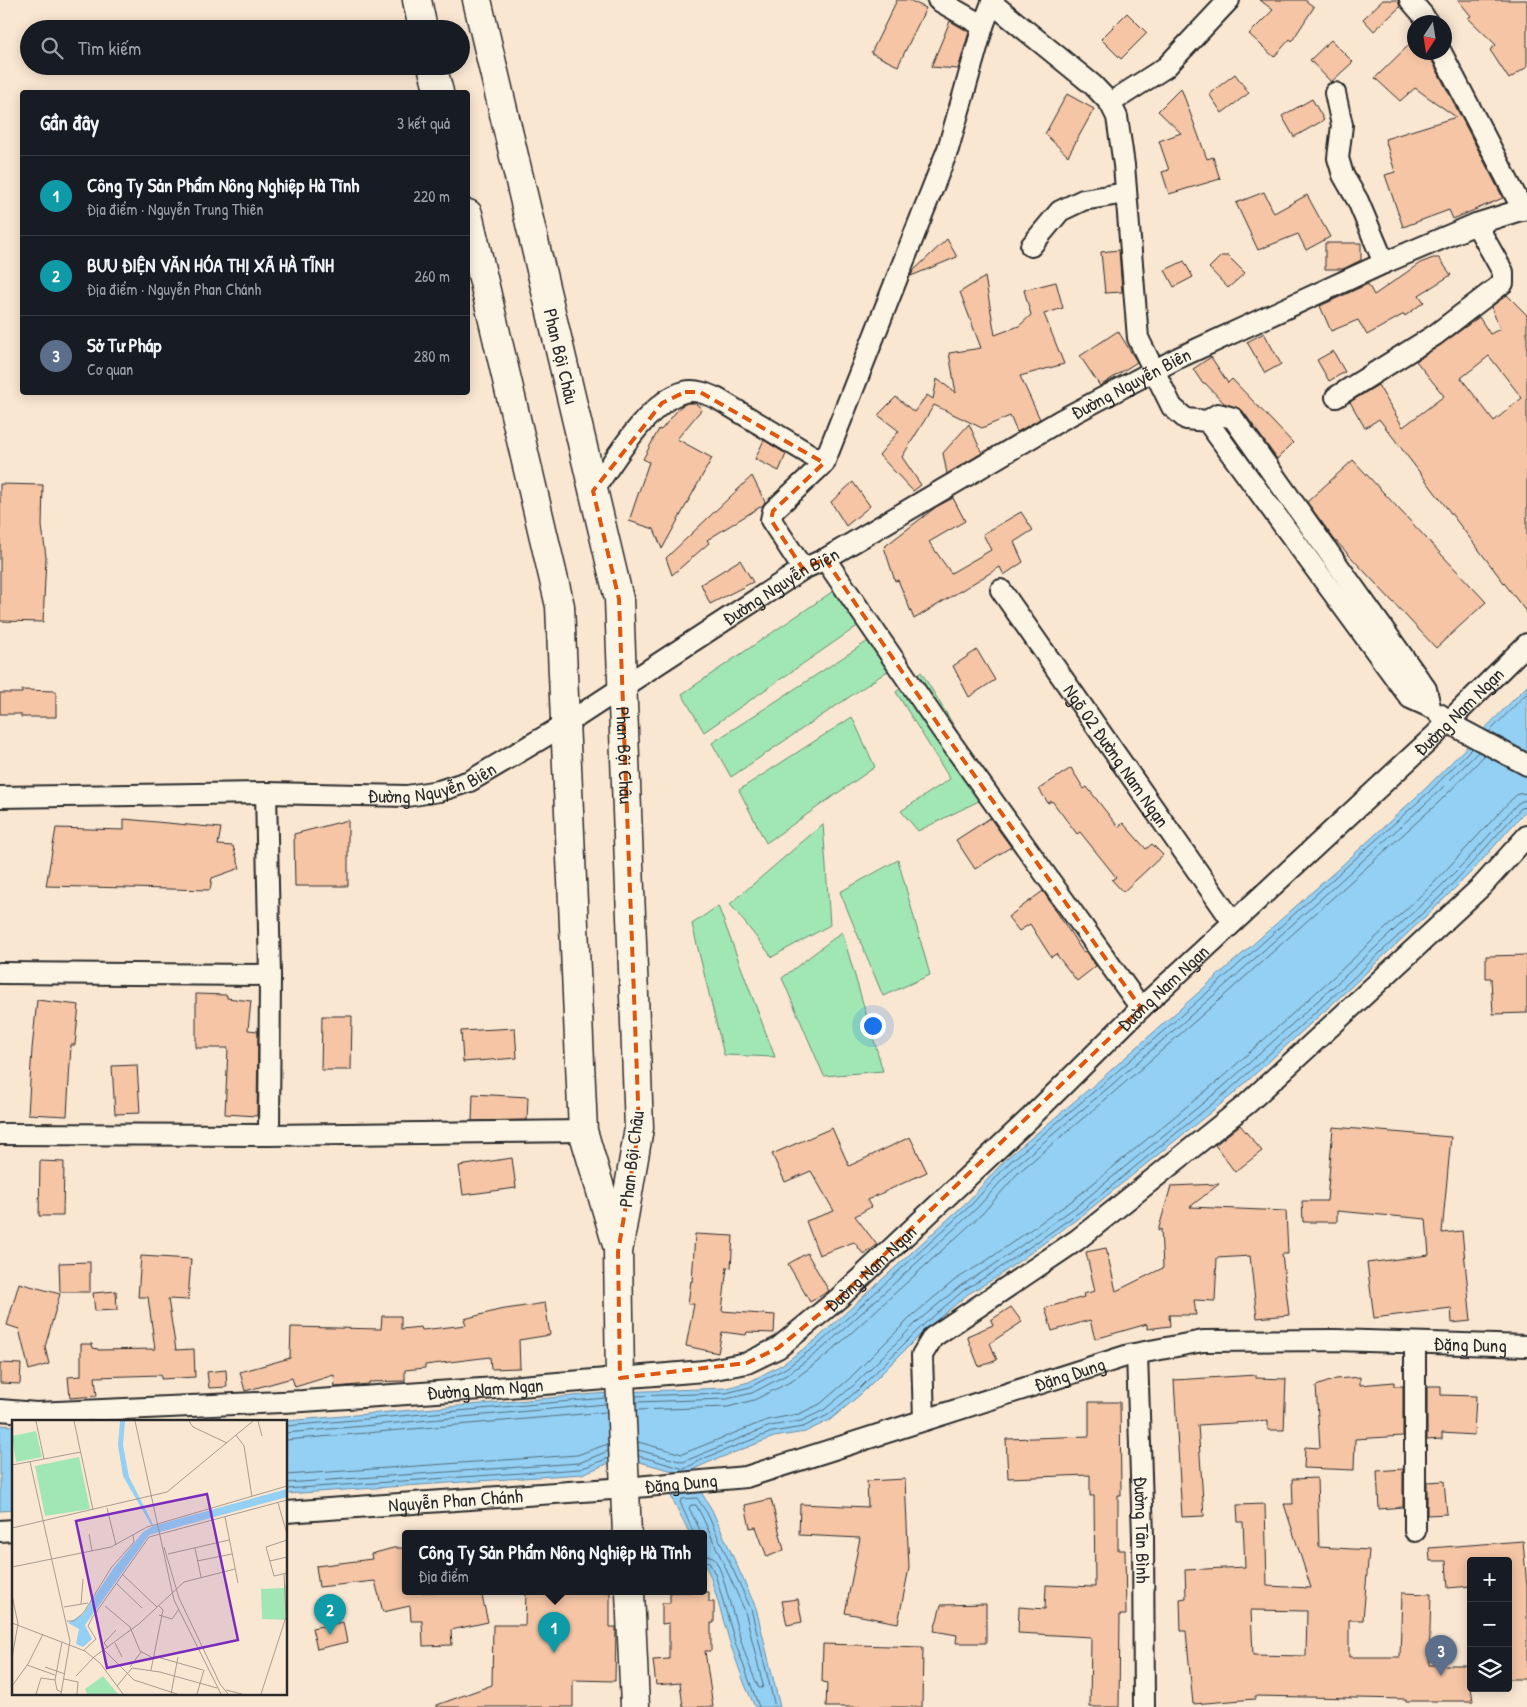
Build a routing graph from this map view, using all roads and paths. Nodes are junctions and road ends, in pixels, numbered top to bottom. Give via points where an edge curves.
1 (416, 0) edge
2 (477, 0) edge
3 (938, 0) edge
4 (1229, 0) edge
5 (1410, 0) edge
6 (992, 1) edge
7 (1423, 15) edge
8 (421, 20) edge
9 (983, 26) junction
10 (1446, 60) edge
11 (434, 75) edge
12 (438, 90) edge
13 (1335, 93) dead end
14 (1110, 103) junction
15 (1126, 192) junction
16 (1525, 209) edge
17 (470, 223) edge
18 (1476, 224) junction
19 (1031, 246) dead end
20 (1384, 263) junction
21 (1155, 371) junction
22 (1336, 397) dead end
23 (824, 464) junction
24 (593, 491) junction
25 (825, 559) junction
26 (804, 569) junction
27 (1001, 590) dead end
28 (1527, 644) edge
29 (622, 687) junction
30 (566, 724) junction
31 (1454, 725) junction
32 (1527, 765) edge
33 (266, 793) junction
34 (0, 797) edge
35 (1527, 836) edge
36 (1233, 922) junction
37 (0, 973) edge
38 (270, 975) junction
39 (1142, 1008) junction
40 (583, 1131) junction
41 (0, 1134) edge
42 (269, 1135) junction
43 (618, 1252) junction
44 (1415, 1343) junction
45 (1527, 1346) edge
46 (1137, 1354) junction
47 (620, 1378) junction
48 (0, 1410) edge
49 (924, 1420) junction
50 (625, 1488) junction
51 (288, 1512) edge
52 (627, 1530) edge
53 (1415, 1531) dead end
54 (630, 1595) edge
55 (635, 1707) edge
56 (1144, 1707) edge

1 - 8 street
2 - 24 street, Phan Bội Châu
3 - 9 street
4 - 14 street via 1166,67
5 - 7 street
6 - 9 street
6 - 14 street via 1093,85
9 - 23 street via 948,149
10 - 16 street
11 - 12 street
13 - 20 street via 1342,125 1338,158 1342,175 1358,201
14 - 15 street via 1117,117
15 - 19 street via 1083,200 1060,211
15 - 21 street via 1138,338
16 - 18 street, Đường Nguyễn Biên
17 - 30 street, Phan Bội Châu via 560,606
18 - 20 street, Đường Nguyễn Biên
18 - 22 street via 1503,272 1503,283 1435,335
20 - 21 street, Đường Nguyễn Biên
21 - 25 street, Đường Nguyễn Biên via 1061,420
21 - 31 street via 1172,407 1186,419 1207,421 1410,698 1430,707
23 - 24 street via 718,399 700,392 685,392 662,403 649,416
23 - 26 street via 773,511 772,520
24 - 29 street, Phan Bội Châu via 618,599
25 - 26 street, Đường Nguyễn Biên
25 - 39 street via 942,730
26 - 29 street, Đường Nguyễn Biên
27 - 36 street, Ngõ 02 Đường Nam Ngạn
28 - 31 street, Đường Nam Ngạn
29 - 30 street, Đường Nguyễn Biên
29 - 43 street, Phan Bội Châu via 638,1128
30 - 33 street, Đường Nguyễn Biên via 470,782 439,791 407,796
30 - 40 street, Phan Bội Châu
31 - 32 street
31 - 36 street, Đường Nam Ngạn
33 - 34 street, Đường Nguyễn Biên
33 - 38 street
35 - 49 street via 1482,886 1248,1103 1077,1240 932,1337 922,1355
36 - 39 street, Đường Nam Ngạn
37 - 38 street
38 - 42 street
39 - 47 street, Đường Nam Ngạn via 839,1298 778,1348 747,1363 704,1371
40 - 42 street
40 - 43 street, Phan Bội Châu
41 - 42 street
43 - 47 street
44 - 45 street, Đặng Dung
44 - 46 street, Đặng Dung via 1203,1341
44 - 53 street
46 - 49 street, Đặng Dung
46 - 56 street, Đường Tân Bình
47 - 48 street, Đường Nam Ngạn via 302,1401 36,1412
47 - 50 street
49 - 50 street, Đặng Dung via 746,1477
50 - 51 street, Nguyễn Phan Chánh
50 - 52 street
54 - 55 street

